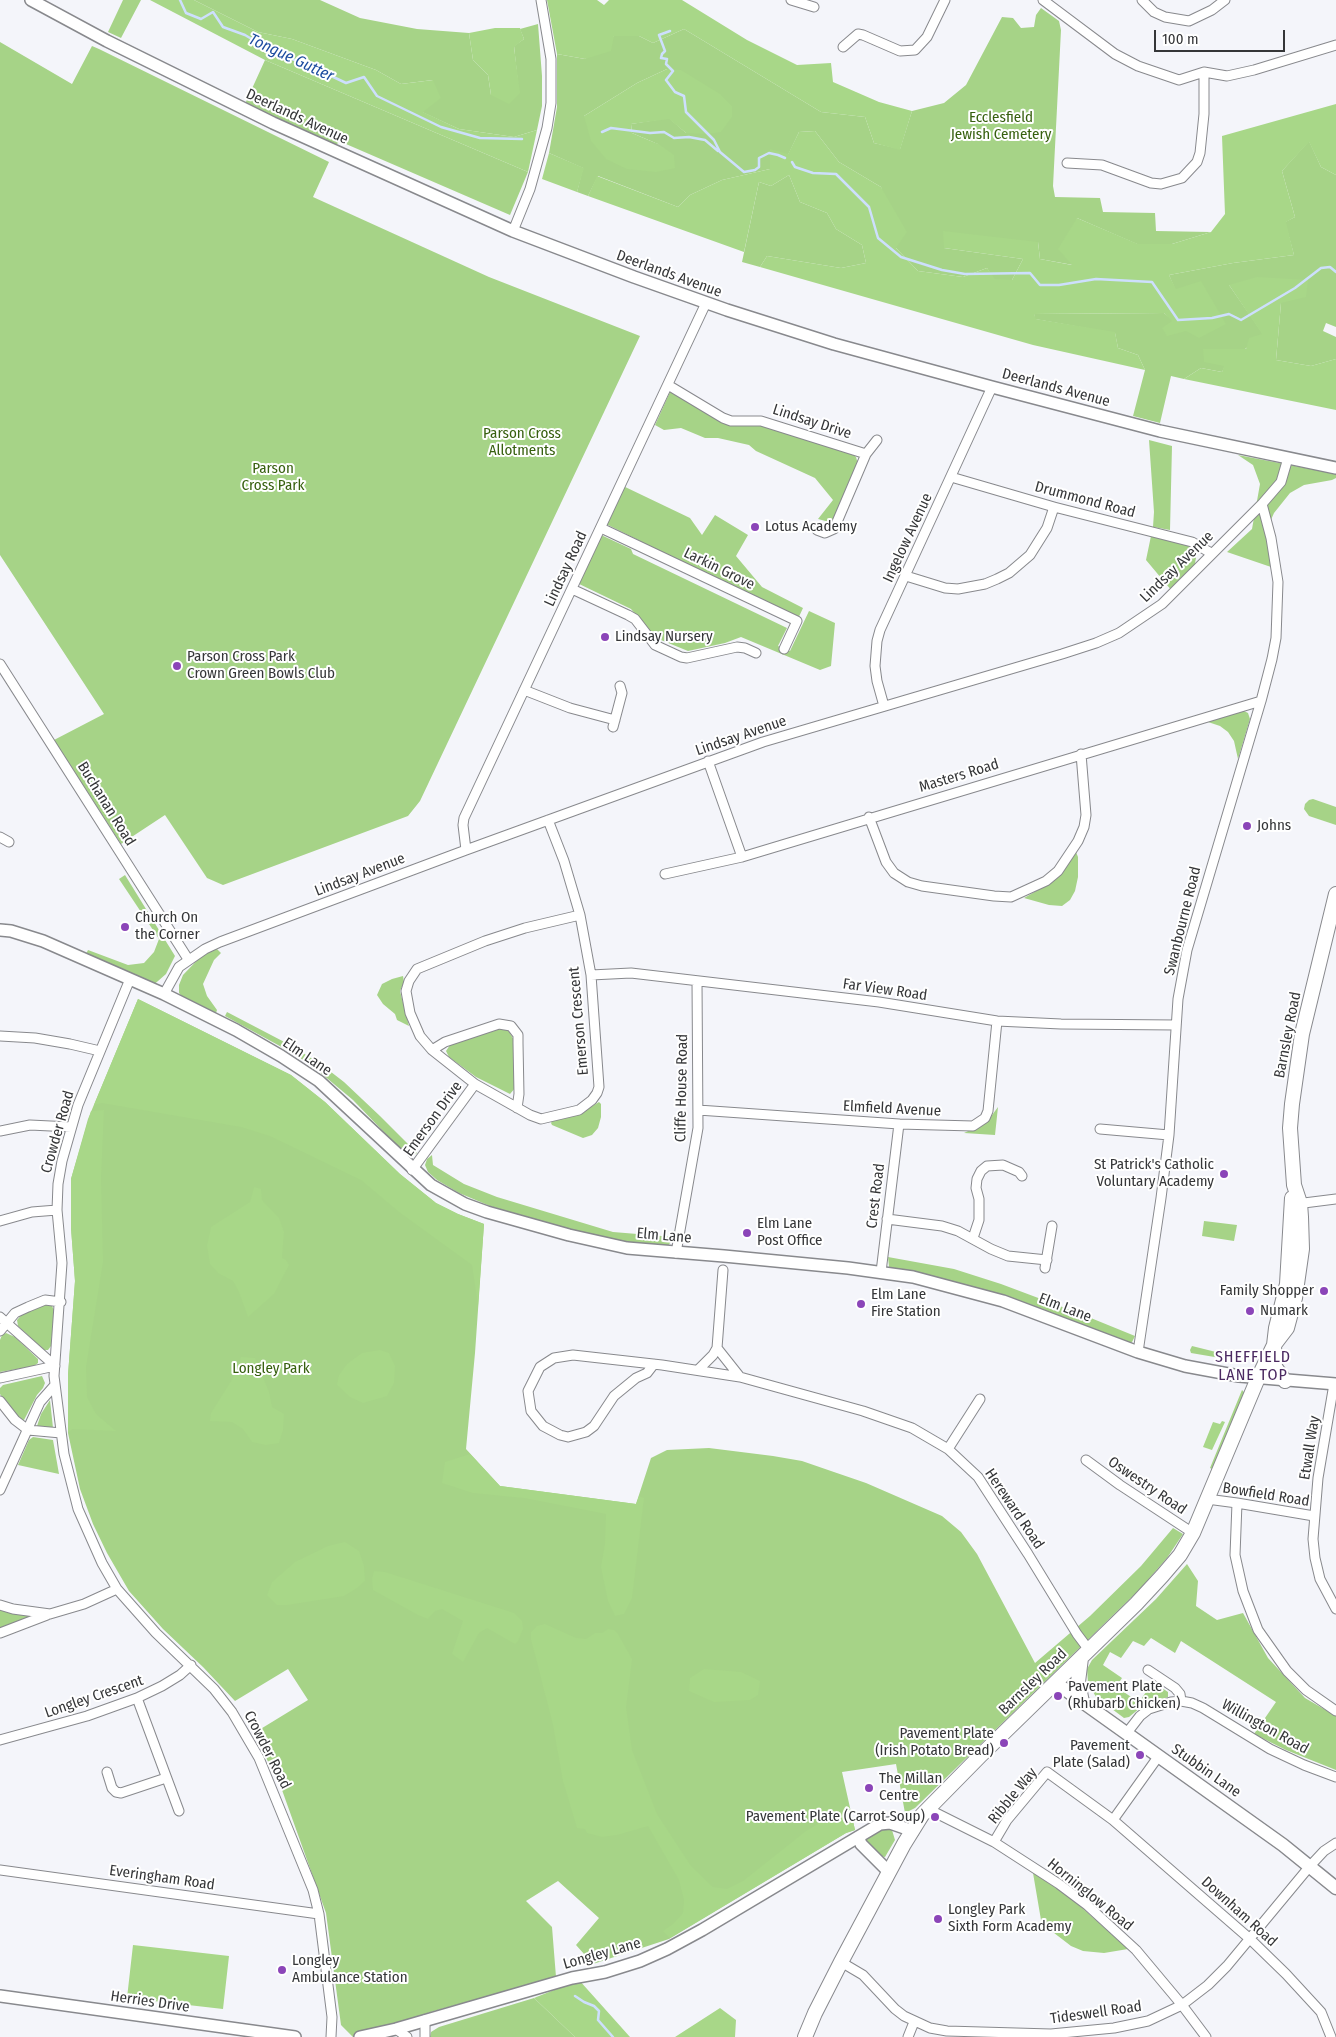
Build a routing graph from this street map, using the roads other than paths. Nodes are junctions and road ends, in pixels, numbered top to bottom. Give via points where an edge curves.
1 (31, 0) edge
2 (541, 0) edge
3 (791, 0) edge
4 (945, 0) edge
5 (1043, 0) edge
6 (1142, 0) edge
7 (1222, 1) edge
8 (814, 7) dead end
9 (1336, 45) edge
10 (843, 48) dead end
11 (1204, 72) junction
12 (1067, 163) dead end
13 (513, 231) junction
14 (706, 303) junction
15 (668, 386) junction
16 (992, 387) junction
17 (877, 440) dead end
18 (866, 454) junction
19 (1288, 458) junction
20 (1336, 468) edge
21 (951, 477) junction
22 (1262, 504) junction
23 (1054, 507) junction
24 (601, 528) junction
25 (818, 530) dead end
26 (1211, 553) junction
27 (906, 576) junction
28 (572, 589) junction
29 (784, 649) dead end
30 (756, 652) dead end
31 (0, 664) edge
32 (620, 686) dead end
33 (524, 690) junction
34 (1261, 701) junction
35 (884, 706) junction
36 (1081, 754) junction
37 (708, 761) junction
38 (869, 817) junction
39 (548, 820) junction
40 (0, 837) edge
41 (10, 842) dead end
42 (466, 850) junction
43 (742, 857) junction
44 (664, 874) dead end
45 (1336, 894) edge
46 (580, 915) junction
47 (0, 930) edge
48 (188, 959) junction
49 (590, 976) junction
50 (130, 979) junction
51 (697, 981) junction
52 (164, 994) junction
53 (997, 1021) junction
54 (1176, 1025) junction
55 (0, 1036) edge
56 (432, 1050) junction
57 (100, 1051) junction
58 (475, 1084) junction
59 (517, 1108) junction
60 (698, 1110) junction
61 (899, 1124) junction
62 (71, 1127) junction
63 (1100, 1129) dead end
64 (0, 1130) edge
65 (1169, 1135) junction
66 (412, 1170) junction
67 (1022, 1176) dead end
68 (1336, 1199) edge
69 (1296, 1204) junction
70 (57, 1210) junction
71 (887, 1219) junction
72 (0, 1221) edge
73 (1052, 1226) dead end
74 (972, 1238) junction
75 (676, 1253) junction
76 (723, 1270) dead end
77 (881, 1272) junction
78 (60, 1302) junction
79 (3, 1320) edge
80 (0, 1331) edge
81 (1274, 1345) junction
82 (717, 1348) junction
83 (1138, 1352) junction
84 (654, 1364) junction
85 (54, 1366) junction
86 (698, 1370) junction
87 (740, 1377) junction
88 (0, 1378) edge
89 (1258, 1378) junction
90 (1286, 1381) junction
91 (1335, 1384) edge
92 (55, 1385) junction
93 (980, 1399) dead end
94 (0, 1402) edge
95 (28, 1430) junction
96 (61, 1434) junction
97 (948, 1449) junction
98 (1086, 1460) dead end
99 (0, 1490) edge
100 (1207, 1499) junction
101 (1237, 1502) junction
102 (1314, 1516) junction
103 (1193, 1533) junction
104 (117, 1589) junction
105 (0, 1605) edge
106 (1336, 1609) edge
107 (50, 1614) junction
108 (0, 1633) edge
109 (1085, 1654) junction
110 (191, 1665) junction
111 (1148, 1670) dead end
112 (1056, 1683) junction
113 (137, 1698) junction
114 (1181, 1701) junction
115 (1082, 1702) junction
116 (1336, 1712) edge
117 (1126, 1734) junction
118 (0, 1740) edge
119 (1158, 1757) junction
120 (107, 1772) dead end
121 (1336, 1777) edge
122 (166, 1778) junction
123 (928, 1809) junction
124 (179, 1811) dead end
125 (1113, 1820) junction
126 (913, 1830) junction
127 (859, 1838) junction
128 (994, 1842) junction
129 (1336, 1843) edge
130 (1310, 1866) junction
131 (0, 1870) edge
132 (889, 1872) junction
133 (1336, 1888) edge
134 (319, 1914) junction
135 (1250, 1938) junction
136 (841, 1962) junction
137 (0, 1996) edge
138 (1182, 2005) junction
139 (425, 2020) junction
140 (914, 2022) junction
141 (396, 2029) junction
142 (1079, 2035) edge
143 (1007, 2036) edge
144 (295, 2037) edge
145 (331, 2037) edge
146 (360, 2037) edge
147 (408, 2037) edge
148 (425, 2037) edge
149 (805, 2037) edge
150 (908, 2037) edge
151 (1206, 2037) edge
152 (1331, 2037) edge

1 - 13 street, Deerlands Avenue via 273,124
2 - 13 street via 551,59 551,104 530,189
3 - 8 street
4 - 10 street via 927,37 915,50 900,51 858,34
5 - 11 street via 1115,54 1138,66 1178,80
6 - 7 street via 1154,12 1183,21 1200,16
9 - 11 street via 1227,76
11 - 12 street via 1200,153 1197,162 1182,178 1161,184 1151,183 1102,165
13 - 14 street, Deerlands Avenue
14 - 15 street, Lindsay Road
14 - 16 street, Deerlands Avenue via 834,344
15 - 18 street, Lindsay Drive via 723,418 761,421
15 - 24 street, Lindsay Road
16 - 19 street, Deerlands Avenue via 1160,431
16 - 21 street, Ingelow Avenue
17 - 18 street
18 - 25 street via 834,529
19 - 20 street, Deerlands Avenue
19 - 22 street, Lindsay Avenue via 1281,482
21 - 23 street, Drummond Road
21 - 27 street, Ingelow Avenue
22 - 26 street, Lindsay Avenue
22 - 34 street, Swanbourne Road via 1274,551 1279,601 1272,659
23 - 26 street, Drummond Road via 1192,542
23 - 27 street via 1047,528 1030,555 997,579 958,589
24 - 28 street, Lindsay Road
24 - 29 street, Larkin Grove via 797,621
26 - 35 street, Lindsay Avenue via 1162,604 1119,633 1062,654
27 - 35 street, Ingelow Avenue via 877,641 875,666
28 - 30 street via 628,615 655,645 681,657 737,647
28 - 33 street, Lindsay Road
31 - 48 street, Buchanan Road
32 - 33 street via 622,693 614,724
33 - 42 street, Lindsay Road via 464,818
34 - 36 street, Masters Road
34 - 54 street, Swanbourne Road via 1187,950
35 - 37 street, Lindsay Avenue
36 - 38 street, Masters Road
36 - 38 street via 1086,815 1078,841 1058,871 1011,896 908,882 894,873 886,862
37 - 39 street, Lindsay Avenue
37 - 43 street
38 - 43 street, Masters Road
39 - 42 street, Lindsay Avenue
39 - 46 street, Emerson Crescent
40 - 41 street
42 - 48 street, Lindsay Avenue via 220,942
43 - 44 street, Masters Road
45 - 69 main road, Barnsley Road via 1296,1072 1290,1128
46 - 49 street, Emerson Crescent
46 - 56 street, Emerson Crescent via 485,940 417,969 409,981 407,1002 420,1036
47 - 50 street, Elm Lane via 43,941
48 - 52 street, Lindsay Avenue via 179,967
49 - 51 street, Far View Road via 632,973
49 - 59 street, Emerson Crescent via 599,1077 597,1093 579,1110 552,1118 541,1120
50 - 52 street, Elm Lane
50 - 57 street, Crowder Road
51 - 53 street, Far View Road via 879,1002
51 - 60 street, Cliffe House Road
52 - 66 street, Elm Lane via 297,1065 340,1100
53 - 54 street, Far View Road
53 - 61 street, Elmfield Avenue via 985,1118 973,1126 964,1127
54 - 65 street, Swanbourne Road
55 - 57 street via 44,1040
56 - 58 street, Emerson Crescent
56 - 59 street via 445,1042 499,1024 511,1026 518,1035
57 - 62 street, Crowder Road
58 - 59 street, Emerson Crescent
58 - 66 street, Emerson Drive
60 - 61 street, Elmfield Avenue
60 - 75 street, Cliffe House Road via 697,1136
61 - 71 street, Crest Road
62 - 64 street via 30,1125
62 - 70 street, Crowder Road via 58,1184
63 - 65 street
65 - 83 street, Swanbourne Road
66 - 75 street, Elm Lane via 448,1195 487,1212 596,1242
67 - 74 street via 1003,1165 987,1166 981,1171 976,1188 979,1220
68 - 69 street
69 - 81 main road, Barnsley Road via 1302,1249 1295,1298 1287,1328
70 - 72 street via 32,1212
70 - 78 street, Crowder Road via 62,1263
71 - 74 street via 942,1226
71 - 77 street, Crest Road
73 - 74 street via 1046,1264 1008,1256
75 - 77 street, Elm Lane
76 - 82 street
77 - 83 street, Elm Lane via 941,1284 1003,1302
78 - 79 street via 45,1300
78 - 85 street, Crowder Road
79 - 80 street
79 - 85 street
81 - 89 main road, Barnsley Road
81 - 90 main road via 1275,1367
82 - 86 street
82 - 87 street
83 - 89 street, Elm Lane via 1184,1366
84 - 84 street, Hereward Road via 573,1355 554,1358 540,1367 528,1391 531,1411 543,1426 560,1435 586,1432 594,1426 614,1396 647,1373
84 - 86 street, Hereward Road
85 - 88 street
85 - 92 street, Crowder Road
86 - 87 street, Hereward Road
87 - 97 street, Hereward Road via 889,1419
89 - 90 street, Elm Lane
89 - 100 main road, Barnsley Road
90 - 91 street, Elm Lane
91 - 102 street, Etwall Way
92 - 95 street via 40,1402
92 - 96 street, Crowder Road
93 - 97 street
94 - 95 street
95 - 96 street
95 - 99 street
96 - 104 street, Crowder Road via 78,1509
97 - 109 street, Hereward Road via 968,1466 988,1492 1077,1634
98 - 103 street, Oswestry Road
100 - 101 street, Bowfield Road
100 - 103 main road, Barnsley Road
101 - 102 street, Bowfield Road
101 - 116 street via 1235,1555 1243,1591 1258,1630 1286,1671
102 - 106 street, Bowfield Road via 1313,1539 1320,1580
103 - 109 main road, Barnsley Road via 1162,1576
104 - 107 street via 84,1604
104 - 110 street, Crowder Road via 156,1633
105 - 107 street
107 - 108 street
109 - 112 main road, Barnsley Road
109 - 115 main road via 1078,1682
110 - 113 street, Longley Crescent via 168,1683
110 - 134 street, Crowder Road via 214,1689 247,1735 259,1758 314,1890
111 - 114 street via 1175,1688
112 - 115 main road, Stubbin Lane
112 - 123 main road, Barnsley Road
113 - 118 street, Longley Crescent via 87,1716
113 - 122 street
114 - 117 street, Willington Road via 1149,1709
114 - 121 street, Willington Road via 1203,1708 1270,1749
115 - 117 main road, Stubbin Lane
117 - 119 main road, Stubbin Lane
119 - 125 street
119 - 130 main road, Stubbin Lane
120 - 122 street via 112,1788 121,1793
122 - 124 street
123 - 126 main road, Barnsley Road
123 - 128 street, Horninglow Road
125 - 128 street, Ribble Way via 1046,1772 1007,1820
125 - 135 street, Downham Road
126 - 127 street, Longley Lane via 885,1822
126 - 132 main road, Barnsley Road
127 - 132 street
127 - 139 street, Longley Lane via 848,1841 702,1930 640,1961
128 - 138 street, Horninglow Road via 1093,1910 1136,1950
129 - 130 street, Tideswell Road
130 - 133 main road, Stubbin Lane
130 - 135 street, Tideswell Road
131 - 134 street, Everingham Road
132 - 136 main road, Barnsley Road
134 - 145 street, Crowder Road via 332,2016
135 - 138 street, Tideswell Road via 1228,1966
135 - 152 street, Downham Road via 1321,2012
136 - 140 street, Tideswell Road via 863,1976 895,2009
136 - 149 main road, Barnsley Road
137 - 144 street, Herries Drive
138 - 142 street, Tideswell Road via 1148,2021
138 - 151 street, Horninglow Road
139 - 141 street, Longley Lane
139 - 148 street
140 - 143 street, Tideswell Road via 947,2031
140 - 150 street
141 - 146 street, Longley Lane
141 - 147 street
142 - 143 street, Tideswell Road

